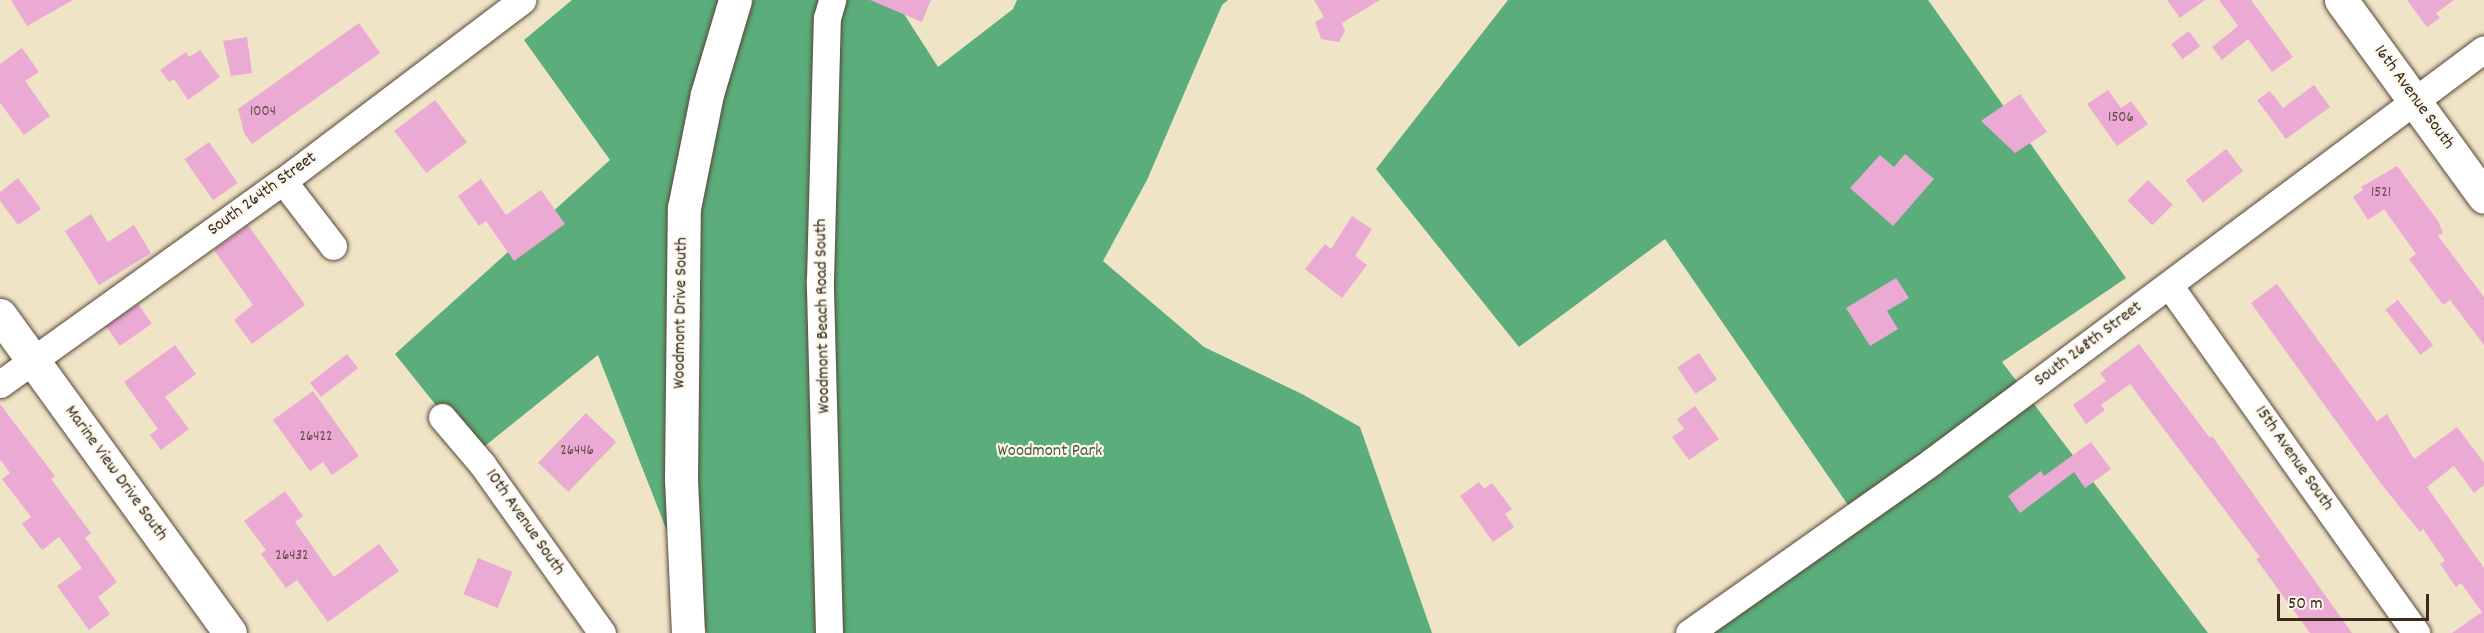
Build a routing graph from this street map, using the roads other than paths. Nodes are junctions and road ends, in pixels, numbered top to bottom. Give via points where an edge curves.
1 (522, 0) edge
2 (735, 0) edge
3 (832, 0) edge
4 (2341, 0) edge
5 (2484, 49) edge
6 (2414, 100) junction
7 (283, 181) junction
8 (2484, 197) edge
9 (333, 246) dead end
10 (2169, 285) junction
11 (0, 315) edge
12 (32, 361) junction
13 (0, 384) edge
14 (442, 417) dead end
15 (230, 633) edge
16 (602, 633) edge
17 (688, 633) edge
18 (829, 633) edge
19 (1689, 633) edge
20 (2416, 633) edge

1 - 7 street, South 264th Street
2 - 17 main road, Woodmont Drive South via 707,94 684,208 681,479
3 - 18 street, Woodmont Beach Road South via 827,18 820,280
4 - 6 main road, 16th Avenue South
5 - 6 street, South 268th Street
6 - 8 main road, 16th Avenue South
6 - 10 street, South 268th Street
7 - 9 street
7 - 12 street, South 264th Street
10 - 19 street, South 268th Street via 1931,462
10 - 20 street, 15th Avenue South
11 - 12 main road, Marine View Drive South
12 - 13 street, South 264th Street
12 - 15 main road, Marine View Drive South
14 - 16 street, 10th Avenue South via 482,464

